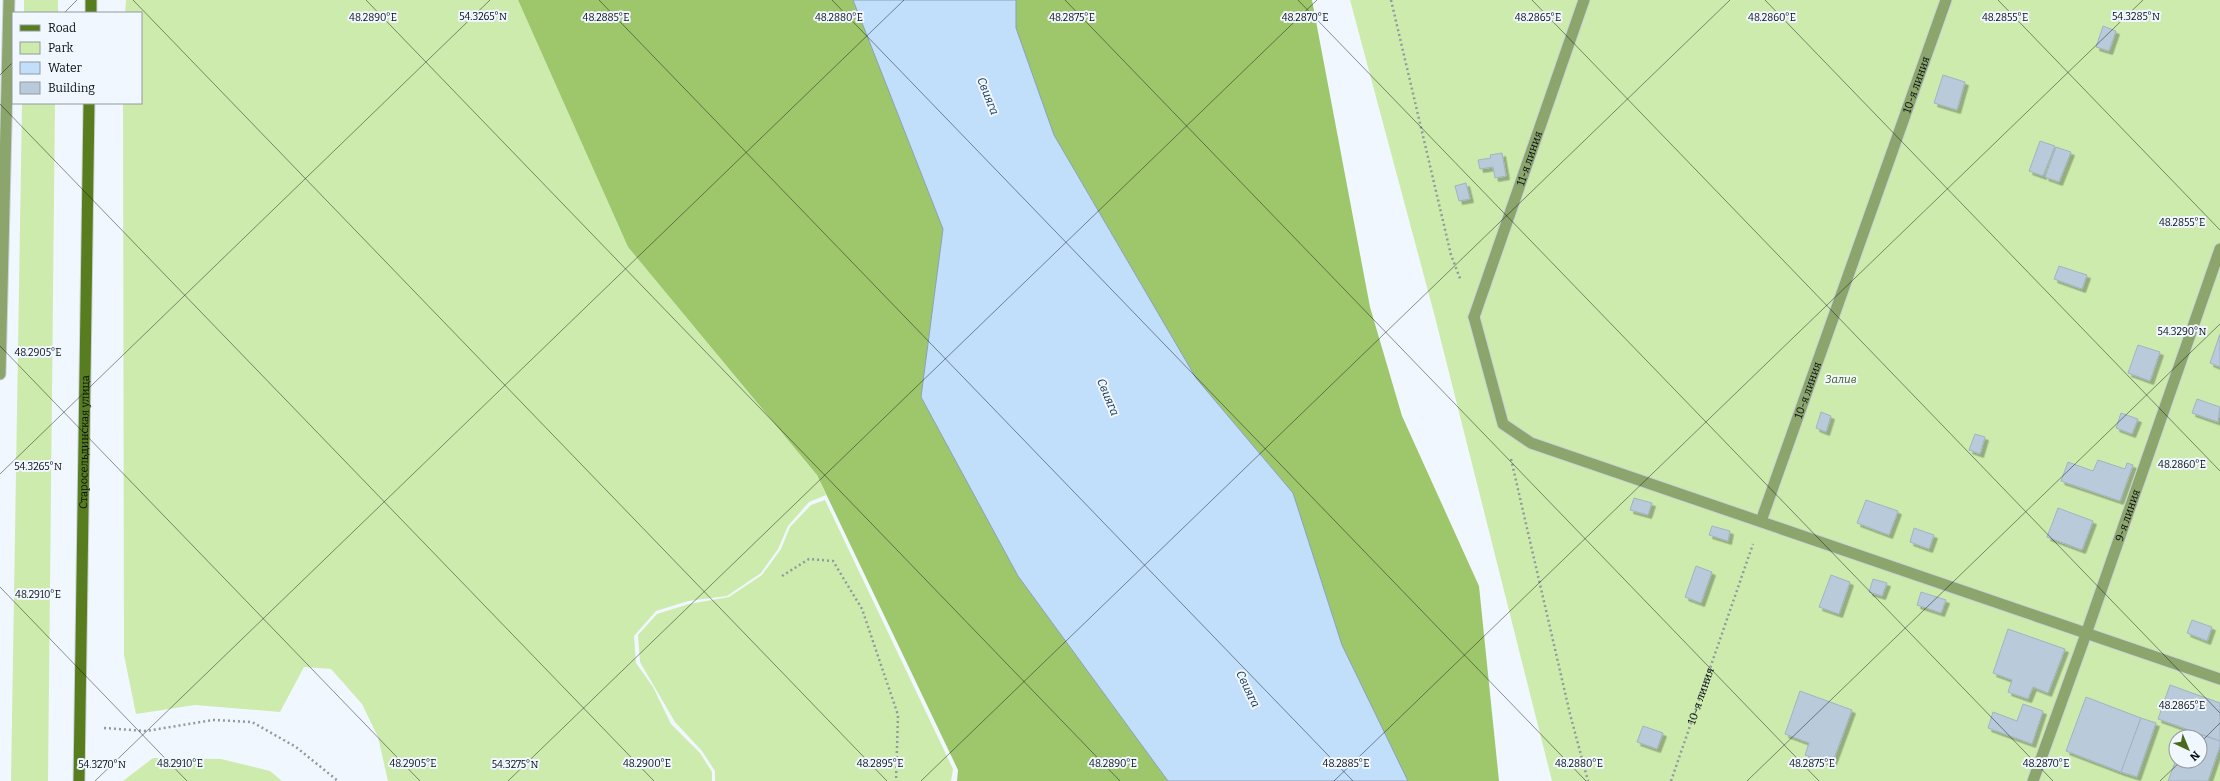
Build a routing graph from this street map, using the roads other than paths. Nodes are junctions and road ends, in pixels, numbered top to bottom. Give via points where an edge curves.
1 (9, 0) edge
2 (91, 0) edge
3 (1584, 0) edge
4 (1946, 0) edge
5 (91, 12) edge
6 (89, 104) edge
7 (2220, 249) edge
8 (0, 374) edge
9 (1761, 521) junction
10 (2086, 634) junction
11 (2220, 679) edge
12 (79, 781) edge
13 (2033, 781) edge

1 - 8 street
2 - 5 main road
3 - 9 street, 11-я линия via 1474,317 1503,424 1531,444
4 - 9 street, 10-я линия
6 - 12 main road, Старосельдинская улица
7 - 10 street, 9-я линия
9 - 10 street
10 - 11 street
10 - 13 street, 9-я линия

